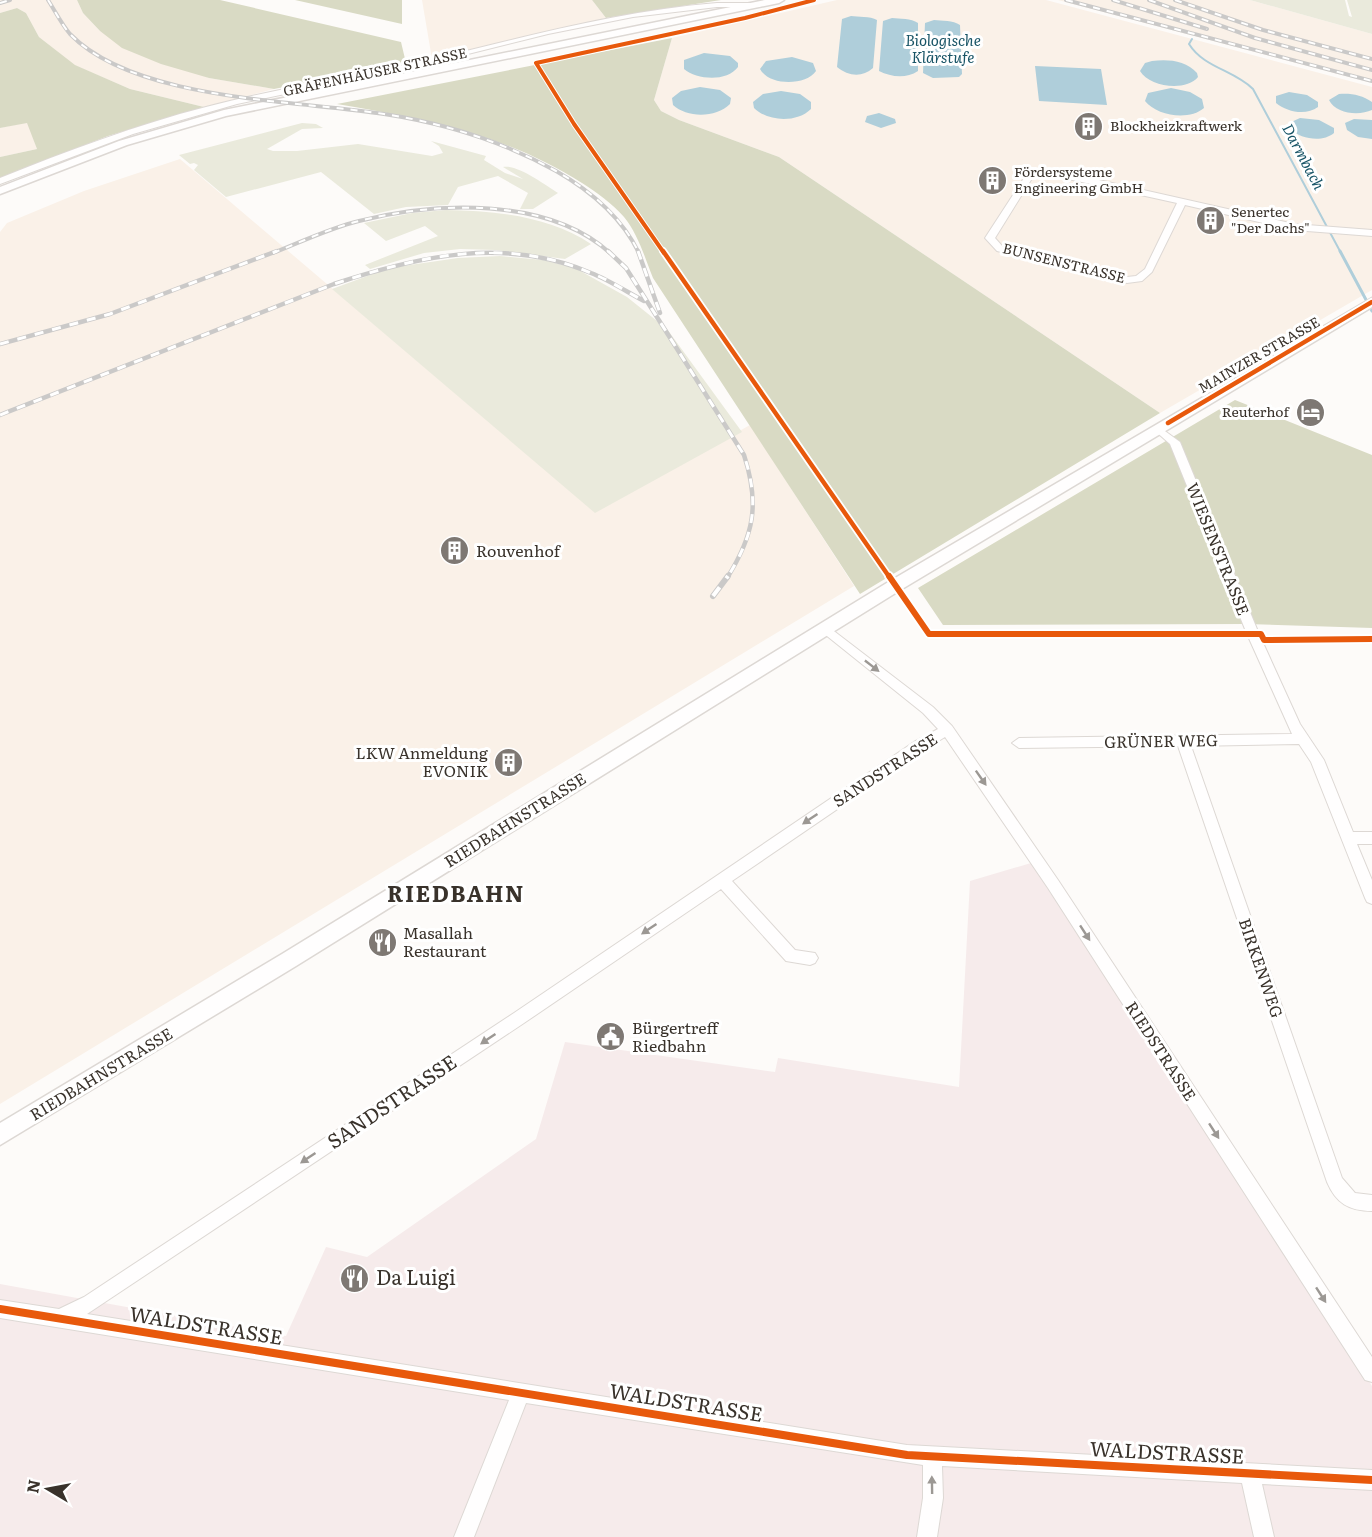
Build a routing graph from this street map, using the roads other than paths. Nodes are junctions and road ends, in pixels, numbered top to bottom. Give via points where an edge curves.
1 (779, 0) edge
2 (704, 11) junction
3 (0, 181) edge
4 (0, 191) edge
5 (0, 202) edge
6 (1182, 203) junction
7 (1372, 234) edge
8 (1372, 302) edge
9 (1158, 429) junction
10 (876, 597) joint
11 (826, 629) junction
12 (947, 730) junction
13 (1304, 739) junction
14 (1183, 741) junction
15 (1019, 743) dead end
16 (1347, 838) junction
17 (1372, 838) edge
18 (722, 879) junction
19 (1371, 891) edge
20 (810, 958) dead end
21 (0, 1136) edge
22 (1372, 1203) edge
23 (0, 1310) edge
24 (59, 1319) junction
25 (1372, 1373) edge
26 (521, 1393) junction
27 (932, 1457) junction
28 (1251, 1474) junction
29 (1372, 1480) edge
30 (464, 1537) edge
31 (927, 1537) edge
32 (1264, 1537) edge

1 - 2 main road
2 - 3 street, GRÄFENHÄUSER STRASSE via 588,24 211,108 110,139
2 - 4 main road via 224,113 123,143
2 - 5 main road via 694,23 285,105 195,127 101,158
6 - 6 street, BUNSENSTRASSE via 1050,172 1034,173 990,238 1000,249 1127,280 1139,279 1149,270
6 - 7 street, BUNSENSTRASSE via 1314,230
8 - 9 main road, MAINZER STRASSE
9 - 10 main road, MAINZER STRASSE
9 - 13 street, WIESENSTRASSE via 1175,442 1253,634 1294,726
10 - 11 main road, RIEDBAHNSTRASSE
11 -> 12 street, SANDSTRASSE via 928,710
11 - 21 main road, RIEDBAHNSTRASSE
12 -> 18 street, SANDSTRASSE
12 -> 25 street, RIEDSTRASSE via 1053,884
13 - 14 street, GRÜNER WEG
13 - 16 street, WIESENSTRASSE via 1317,760
14 - 15 street, GRÜNER WEG
14 - 22 street, BIRKENWEG via 1335,1182 1351,1202
16 - 17 street
16 - 19 street, WIESENSTRASSE
18 - 20 street via 791,956
18 -> 24 street, SANDSTRASSE via 90,1303
23 - 24 street, WALDSTRASSE
24 - 26 street, WALDSTRASSE
26 - 27 street, WALDSTRASSE
26 - 30 street
27 - 28 street, WALDSTRASSE
31 -> 27 street via 933,1498
28 - 29 street, WALDSTRASSE
28 - 32 street

